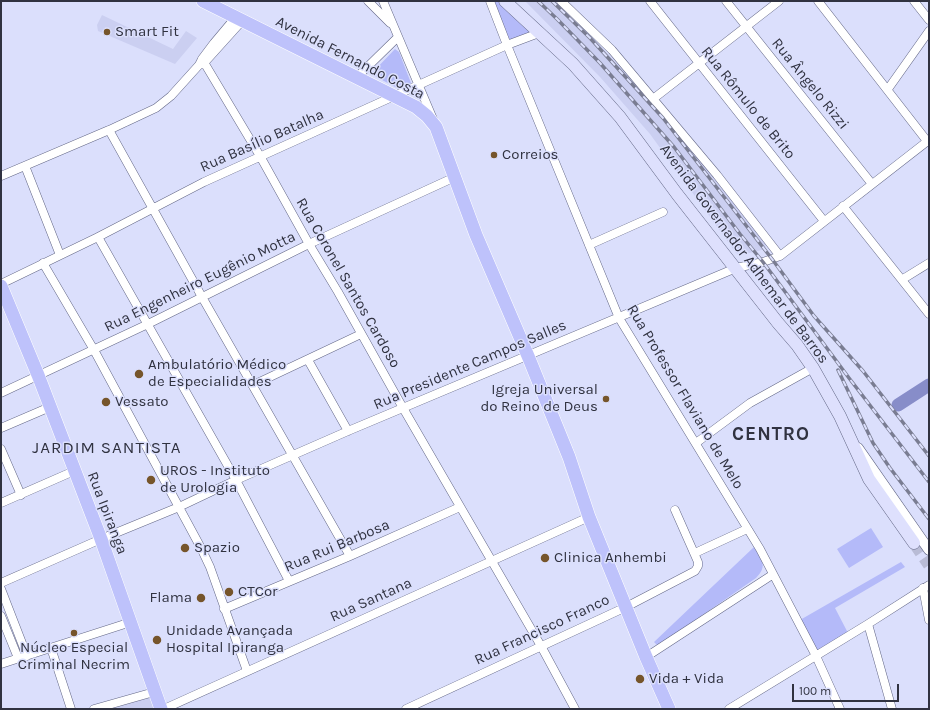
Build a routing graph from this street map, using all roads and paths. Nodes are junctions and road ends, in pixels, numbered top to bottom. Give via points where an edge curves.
1 (203, 1) edge
2 (368, 1) edge
3 (383, 1) edge
4 (490, 1) edge
5 (505, 1) edge
6 (561, 1) edge
7 (650, 1) edge
8 (726, 1) edge
9 (779, 1) edge
10 (818, 1) edge
11 (914, 1) edge
12 (238, 20) junction
13 (929, 20) edge
14 (393, 26) junction
15 (746, 27) junction
16 (929, 31) edge
17 (539, 33) junction
18 (398, 37) junction
19 (507, 45) junction
20 (202, 62) junction
21 (699, 64) junction
22 (356, 78) junction
23 (419, 84) junction
24 (888, 89) junction
25 (395, 96) junction
26 (653, 99) junction
27 (436, 127) junction
28 (109, 130) junction
29 (928, 140) edge
30 (260, 156) junction
31 (24, 166) junction
32 (1, 176) edge
33 (455, 177) junction
34 (872, 184) junction
35 (843, 206) junction
36 (153, 208) junction
37 (663, 212) dead end
38 (824, 221) junction
39 (98, 237) junction
40 (309, 244) junction
41 (589, 245) junction
42 (60, 255) junction
43 (780, 256) junction
44 (43, 263) junction
45 (929, 263) edge
46 (736, 268) junction
47 (903, 279) junction
48 (1, 285) edge
49 (202, 297) junction
50 (929, 314) edge
51 (619, 318) junction
52 (148, 324) junction
53 (361, 334) junction
54 (94, 350) junction
55 (528, 356) junction
56 (308, 360) junction
57 (813, 368) junction
58 (38, 375) junction
59 (253, 385) junction
60 (1, 393) edge
61 (50, 407) junction
62 (403, 408) junction
63 (1, 428) edge
64 (348, 431) junction
65 (850, 436) junction
66 (696, 443) junction
67 (1, 449) edge
68 (293, 455) junction
69 (74, 471) junction
70 (236, 480) junction
71 (21, 495) junction
72 (1, 503) edge
73 (179, 507) junction
74 (460, 507) junction
75 (675, 510) dead end
76 (589, 517) junction
77 (749, 531) junction
78 (101, 539) junction
79 (914, 542) tunnel mouth
80 (929, 550) edge
81 (695, 553) junction
82 (350, 556) junction
83 (492, 562) junction
84 (772, 575) junction
85 (289, 581) junction
86 (1, 583) edge
87 (926, 586) edge
88 (1, 589) edge
89 (626, 607) junction
90 (224, 609) junction
91 (1, 616) edge
92 (929, 620) edge
93 (131, 622) junction
94 (868, 624) junction
95 (541, 646) junction
96 (52, 648) junction
97 (27, 656) junction
98 (816, 656) junction
99 (646, 657) junction
100 (18, 658) junction
101 (1, 664) edge
102 (247, 670) junction
103 (154, 692) junction
104 (738, 707) edge
105 (71, 709) edge
106 (94, 709) edge
107 (161, 709) edge
108 (164, 709) edge
109 (406, 709) edge
110 (575, 709) edge
111 (669, 709) edge
112 (729, 709) edge
113 (840, 709) edge
114 (892, 709) edge

1 - 12 main road, Avenida Fernando Costa
2 - 14 street
3 - 14 street
4 - 19 street, Rua Professor Flaviano de Melo
5 - 17 main road, Avenida Governador Adhemar de Barros
6 - 26 street via 612,50
7 - 21 street, Rua Rômulo de Brito
8 - 15 street, Rua Ângelo Rizzi
9 - 15 street
10 - 24 street
11 - 13 street
12 - 20 street
12 - 22 main road, Avenida Fernando Costa
14 - 18 street
15 - 21 street
15 - 34 street, Rua Ângelo Rizzi
16 - 24 street
17 - 19 street, Rua Basílio Batalha
17 - 46 main road, Avenida Governador Adhemar de Barros via 572,64 620,117
18 - 22 street
18 - 23 street
19 - 23 street, Rua Basílio Batalha
19 - 41 street, Rua Professor Flaviano de Melo
20 - 28 street via 159,106
20 - 30 street, Rua Coronel Santos Cardoso
21 - 26 street
21 - 38 street, Rua Rômulo de Brito
22 - 25 main road, Avenida Fernando Costa
23 - 25 street, Rua Basílio Batalha
23 - 27 street
24 - 29 street
25 - 27 main road, Avenida Fernando Costa via 416,107
25 - 30 street, Rua Basílio Batalha
26 - 43 street
27 - 33 main road
28 - 31 street
28 - 36 street
29 - 34 street, Rua Presidente Campos Salles
30 - 36 street, Rua Basílio Batalha
30 - 40 street, Rua Coronel Santos Cardoso
31 - 32 street
31 - 42 street
33 - 40 street, Rua Engenheiro Eugênio Motta
33 - 55 main road via 487,262
34 - 35 street, Rua Presidente Campos Salles
35 - 38 street, Rua Presidente Campos Salles
35 - 47 street
36 - 39 street, Rua Basílio Batalha
36 - 49 street
37 - 41 street
38 - 43 street, Rua Presidente Campos Salles
39 - 42 street, Rua Basílio Batalha
39 - 52 street
40 - 49 street, Rua Engenheiro Eugênio Motta
40 - 53 street, Rua Coronel Santos Cardoso
41 - 51 street, Rua Professor Flaviano de Melo
42 - 44 street, Rua Basílio Batalha
43 - 46 street, Rua Presidente Campos Salles
44 - 48 street, Rua Basílio Batalha
44 - 54 street
45 - 47 street
46 - 51 street, Rua Presidente Campos Salles
46 - 57 main road, Avenida Governador Adhemar de Barros
47 - 50 street
48 - 58 main road, Rua Ipiranga
49 - 52 street, Rua Engenheiro Eugênio Motta
49 - 59 street
51 - 55 street, Rua Presidente Campos Salles
51 - 66 street, Rua Professor Flaviano de Melo
52 - 54 street, Rua Engenheiro Eugênio Motta
52 - 70 street
53 - 56 street
53 - 62 street, Rua Coronel Santos Cardoso
54 - 58 street, Rua Engenheiro Eugênio Motta
54 - 73 street
55 - 62 street, Rua Presidente Campos Salles
55 - 76 main road
56 - 59 street
56 - 64 street
57 - 65 main road, Avenida Governador Adhemar de Barros
57 - 66 street via 750,404
58 - 60 street, Rua Engenheiro Eugênio Motta
58 - 61 main road, Rua Ipiranga
59 - 68 street
61 - 63 street
61 - 69 main road, Rua Ipiranga
62 - 64 street, Rua Presidente Campos Salles
62 - 74 street, Rua Coronel Santos Cardoso
64 - 68 street, Rua Presidente Campos Salles
65 - 79 main road via 869,479
65 - 80 street, Avenida Governador Adhemar de Barros
66 - 77 street, Rua Professor Flaviano de Melo
67 - 71 street
68 - 70 street, Rua Presidente Campos Salles
68 - 82 street
69 - 71 street
69 - 78 main road, Rua Ipiranga
70 - 73 street, Rua Presidente Campos Salles
70 - 85 street
71 - 72 street
73 - 78 street, Rua Presidente Campos Salles
73 - 90 street via 210,567
74 - 82 street, Rua Rui Barbosa
74 - 83 street, Rua Coronel Santos Cardoso
75 - 81 street
76 - 83 street, Rua Santana
76 - 89 main road
77 - 81 street
77 - 84 street, Rua Professor Flaviano de Melo
78 - 86 street, Rua Presidente Campos Salles
78 - 93 main road, Rua Ipiranga
81 - 89 street, Rua Francisco Franco via 697,569
82 - 85 street, Rua Rui Barbosa
83 - 95 street, Rua Coronel Santos Cardoso
83 - 102 street, Rua Santana
84 - 98 street, Rua Professor Flaviano de Melo
84 - 99 street
85 - 90 street, Rua Rui Barbosa
87 - 92 street
87 - 94 street
88 - 97 street
89 - 95 street, Rua Francisco Franco
89 - 99 main road
90 - 102 street
91 - 100 street
93 - 96 street
93 - 103 main road, Rua Ipiranga
94 - 98 street
94 - 114 street
95 - 109 street, Rua Francisco Franco
95 - 110 street, Rua Coronel Santos Cardoso
96 - 97 street
96 - 105 street
97 - 100 street
98 - 104 street
98 - 113 street, Rua Professor Flaviano de Melo
99 - 111 main road
100 - 101 street
102 - 108 street, Rua Santana
103 - 106 street
103 - 107 main road, Rua Ipiranga
104 - 112 street

